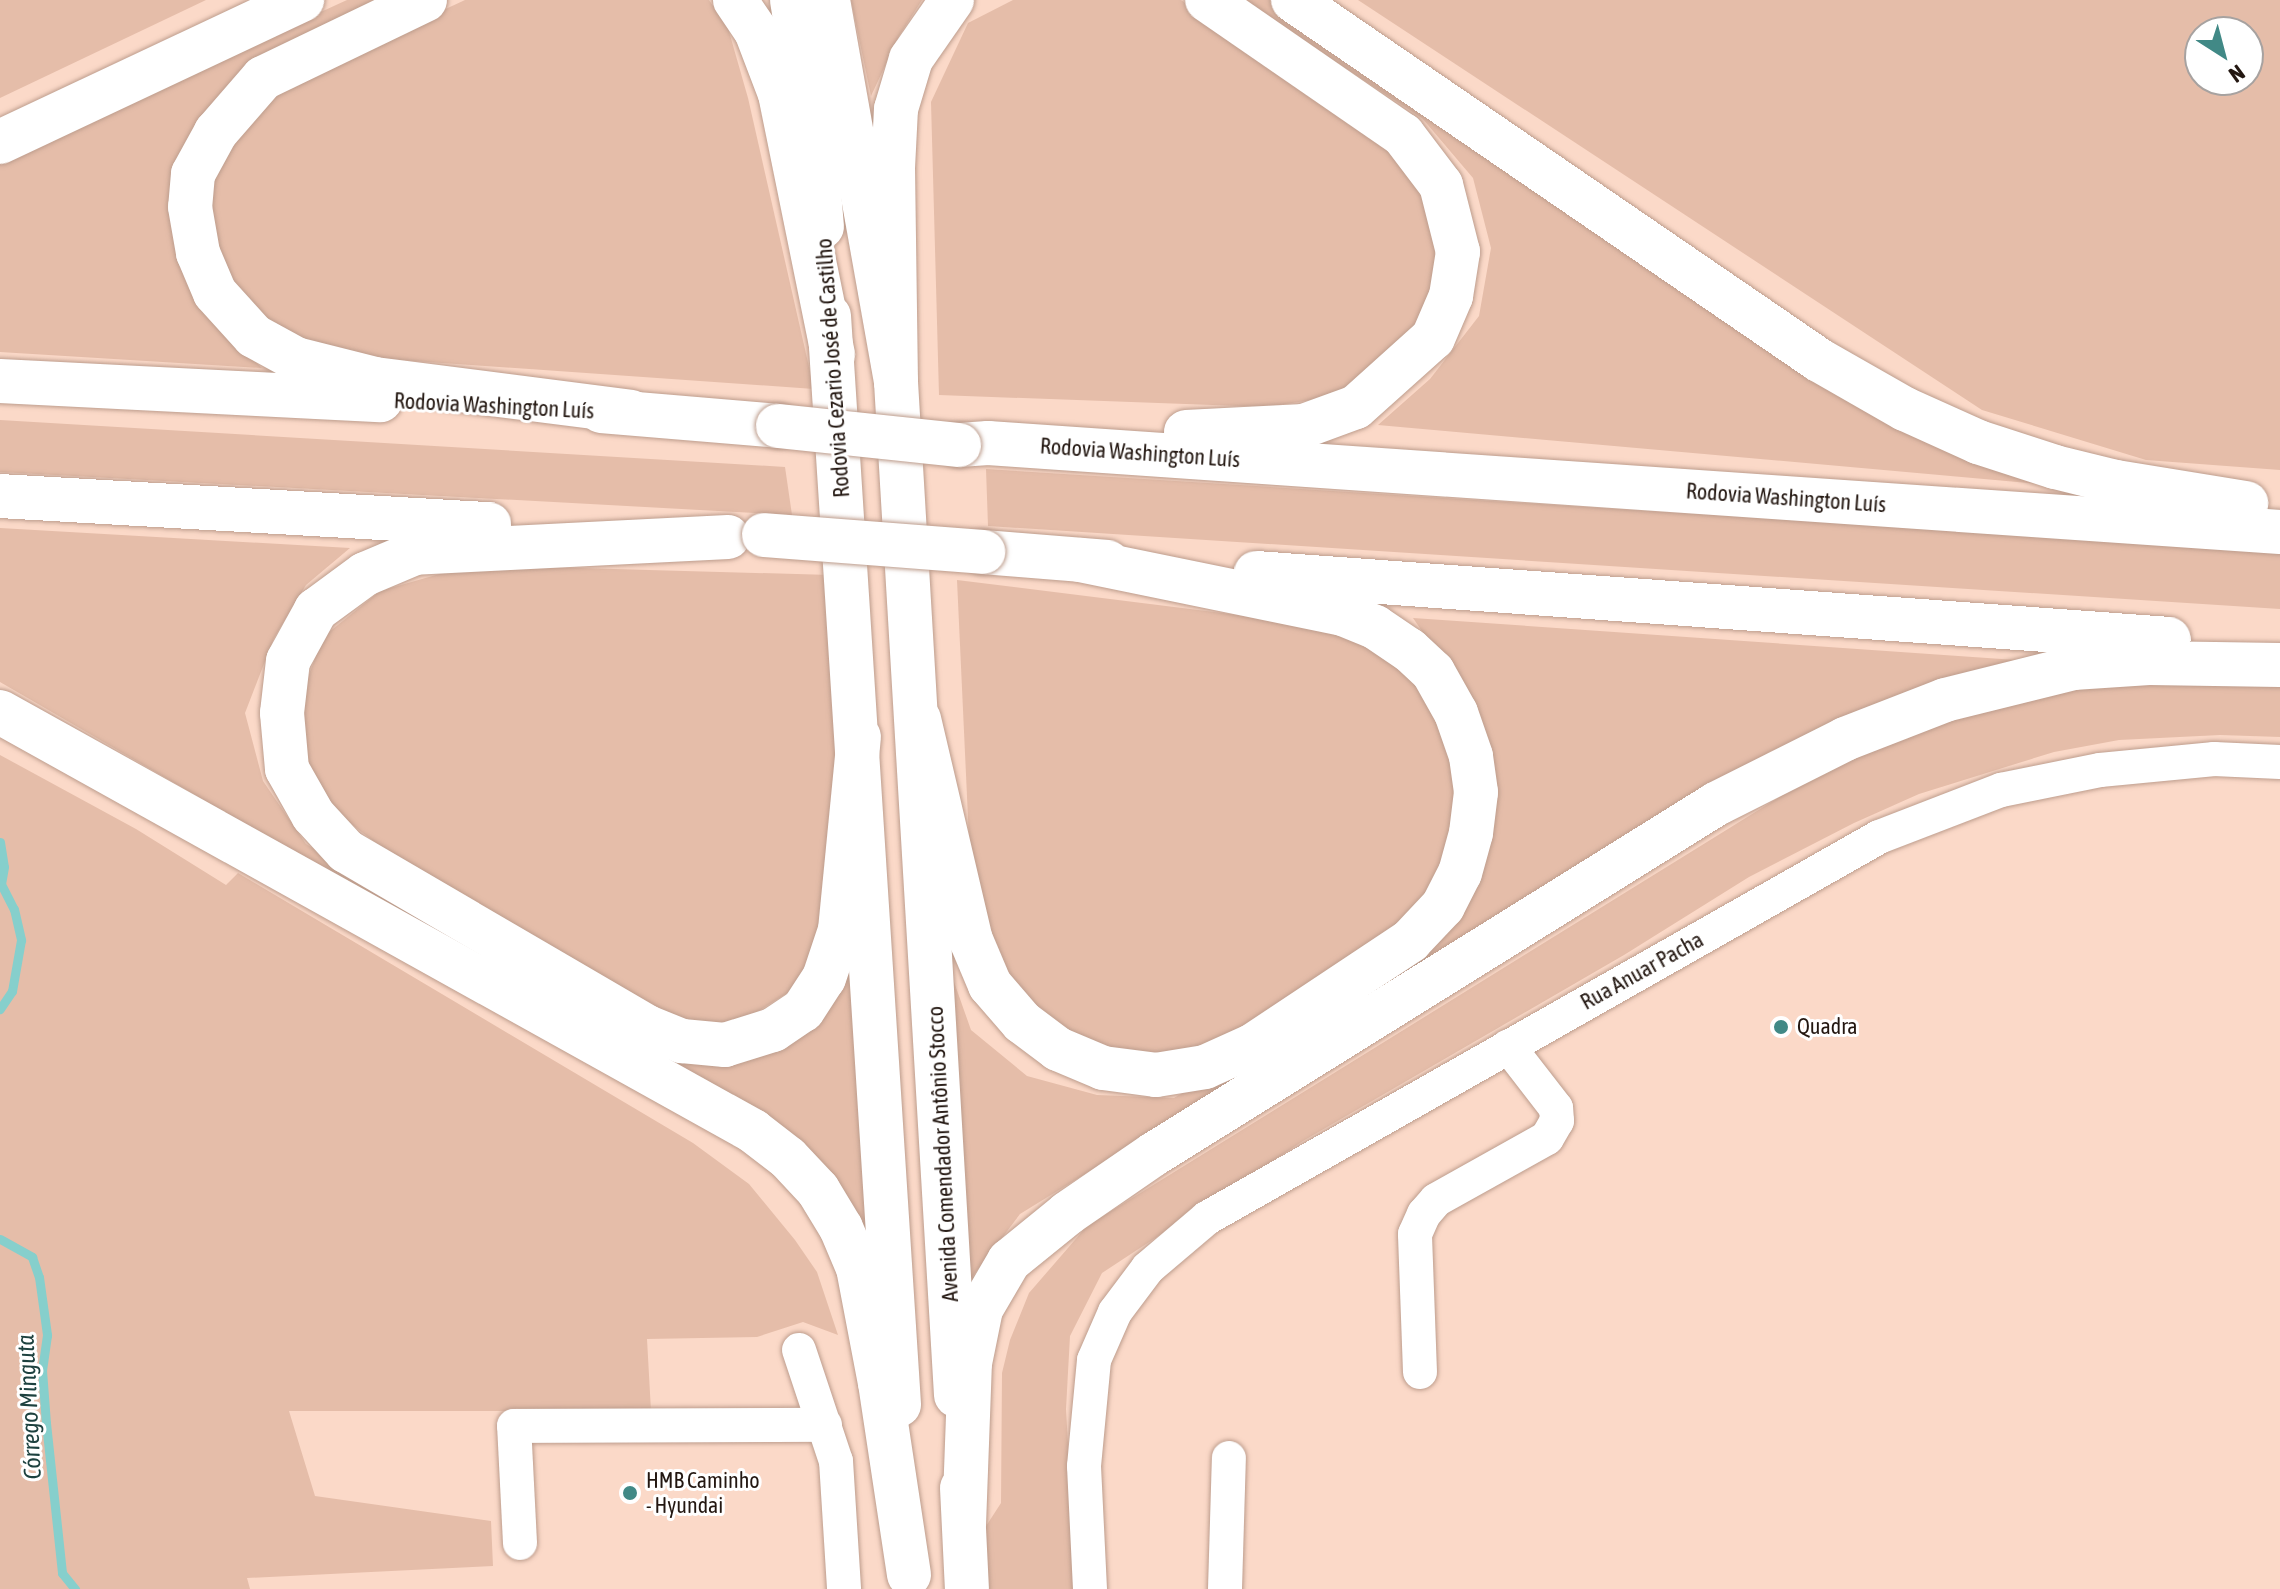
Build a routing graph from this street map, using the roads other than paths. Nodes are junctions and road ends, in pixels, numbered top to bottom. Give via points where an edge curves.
1 (302, 0) edge
2 (425, 0) edge
3 (735, 0) edge
4 (792, 0) edge
5 (828, 0) edge
6 (952, 0) edge
7 (1207, 0) edge
8 (1293, 0) edge
9 (0, 142) edge
10 (833, 355) junction
11 (0, 381) edge
12 (896, 382) junction
13 (631, 412) junction
14 (974, 444) junction
15 (0, 496) edge
16 (2280, 507) edge
17 (2280, 532) edge
18 (746, 536) junction
19 (1080, 560) junction
20 (2280, 647) edge
21 (2280, 665) edge
22 (0, 712) edge
23 (919, 719) junction
24 (859, 737) junction
25 (2280, 762) edge
26 (1508, 1046) junction
27 (799, 1350) dead end
28 (1420, 1372) dead end
29 (825, 1425) junction
30 (1229, 1458) dead end
31 (964, 1525) junction
32 (520, 1543) dead end
33 (909, 1582) edge
34 (844, 1589) edge
35 (967, 1589) edge
36 (1090, 1589) edge
37 (1225, 1589) edge

1 - 9 main road
2 - 13 main road via 263,78 216,132 193,174 190,207 198,253 215,293 254,336 296,359 375,379
3 - 10 main road via 756,31 780,94
4 - 10 main road, Rodovia Cezario José de Castilho via 815,144
5 - 12 main road, Rodovia Cezario José de Castilho
6 - 12 main road via 911,59 896,109
7 - 14 main road via 1403,135 1441,185 1458,252 1451,296 1433,338 1356,407 1304,426 1108,432
8 - 16 main road via 1819,360 1905,409 1978,442 2055,467
10 - 24 main road, Rodovia Cezario José de Castilho
11 - 13 main road, Rodovia Washington Luís
12 - 23 main road, Rodovia Cezario José de Castilho
13 - 14 main road, Rodovia Washington Luís, bridge
14 - 17 main road, Rodovia Washington Luís
15 - 18 main road
18 - 19 main road, bridge
18 - 24 main road via 415,553 365,574 316,610 288,661 282,713 287,769 313,815 346,851 647,1027 682,1041 725,1045 803,1010 824,978 840,930
19 - 20 main road
19 - 23 main road via 1343,614 1375,627 1433,672 1456,713 1476,792 1460,873 1443,906 1410,941 1252,1046 1205,1067 1156,1075 1103,1068 1058,1049 1022,1022 990,985 971,940
21 - 31 main road via 2073,668 1945,700 1845,739 1716,804 1154,1154 1009,1261 981,1309 970,1363
22 - 33 main road via 753,1131 788,1158 818,1190 858,1268
23 - 31 main road, Avenida Comendador Antônio Stocco
24 - 33 main road
25 - 26 street, Rua Anuar Pacha via 2214,759 2115,768 2001,790 1879,837
26 - 28 street via 1556,1108 1557,1121 1547,1138 1436,1200 1424,1214 1415,1234
26 - 36 street, Rua Anuar Pacha via 1207,1218 1148,1268 1115,1312 1094,1360 1084,1466
27 - 29 street
29 - 32 street via 514,1426
29 - 34 street via 836,1461
30 - 37 street
31 - 35 main road, Avenida Comendador Antônio Stocco

